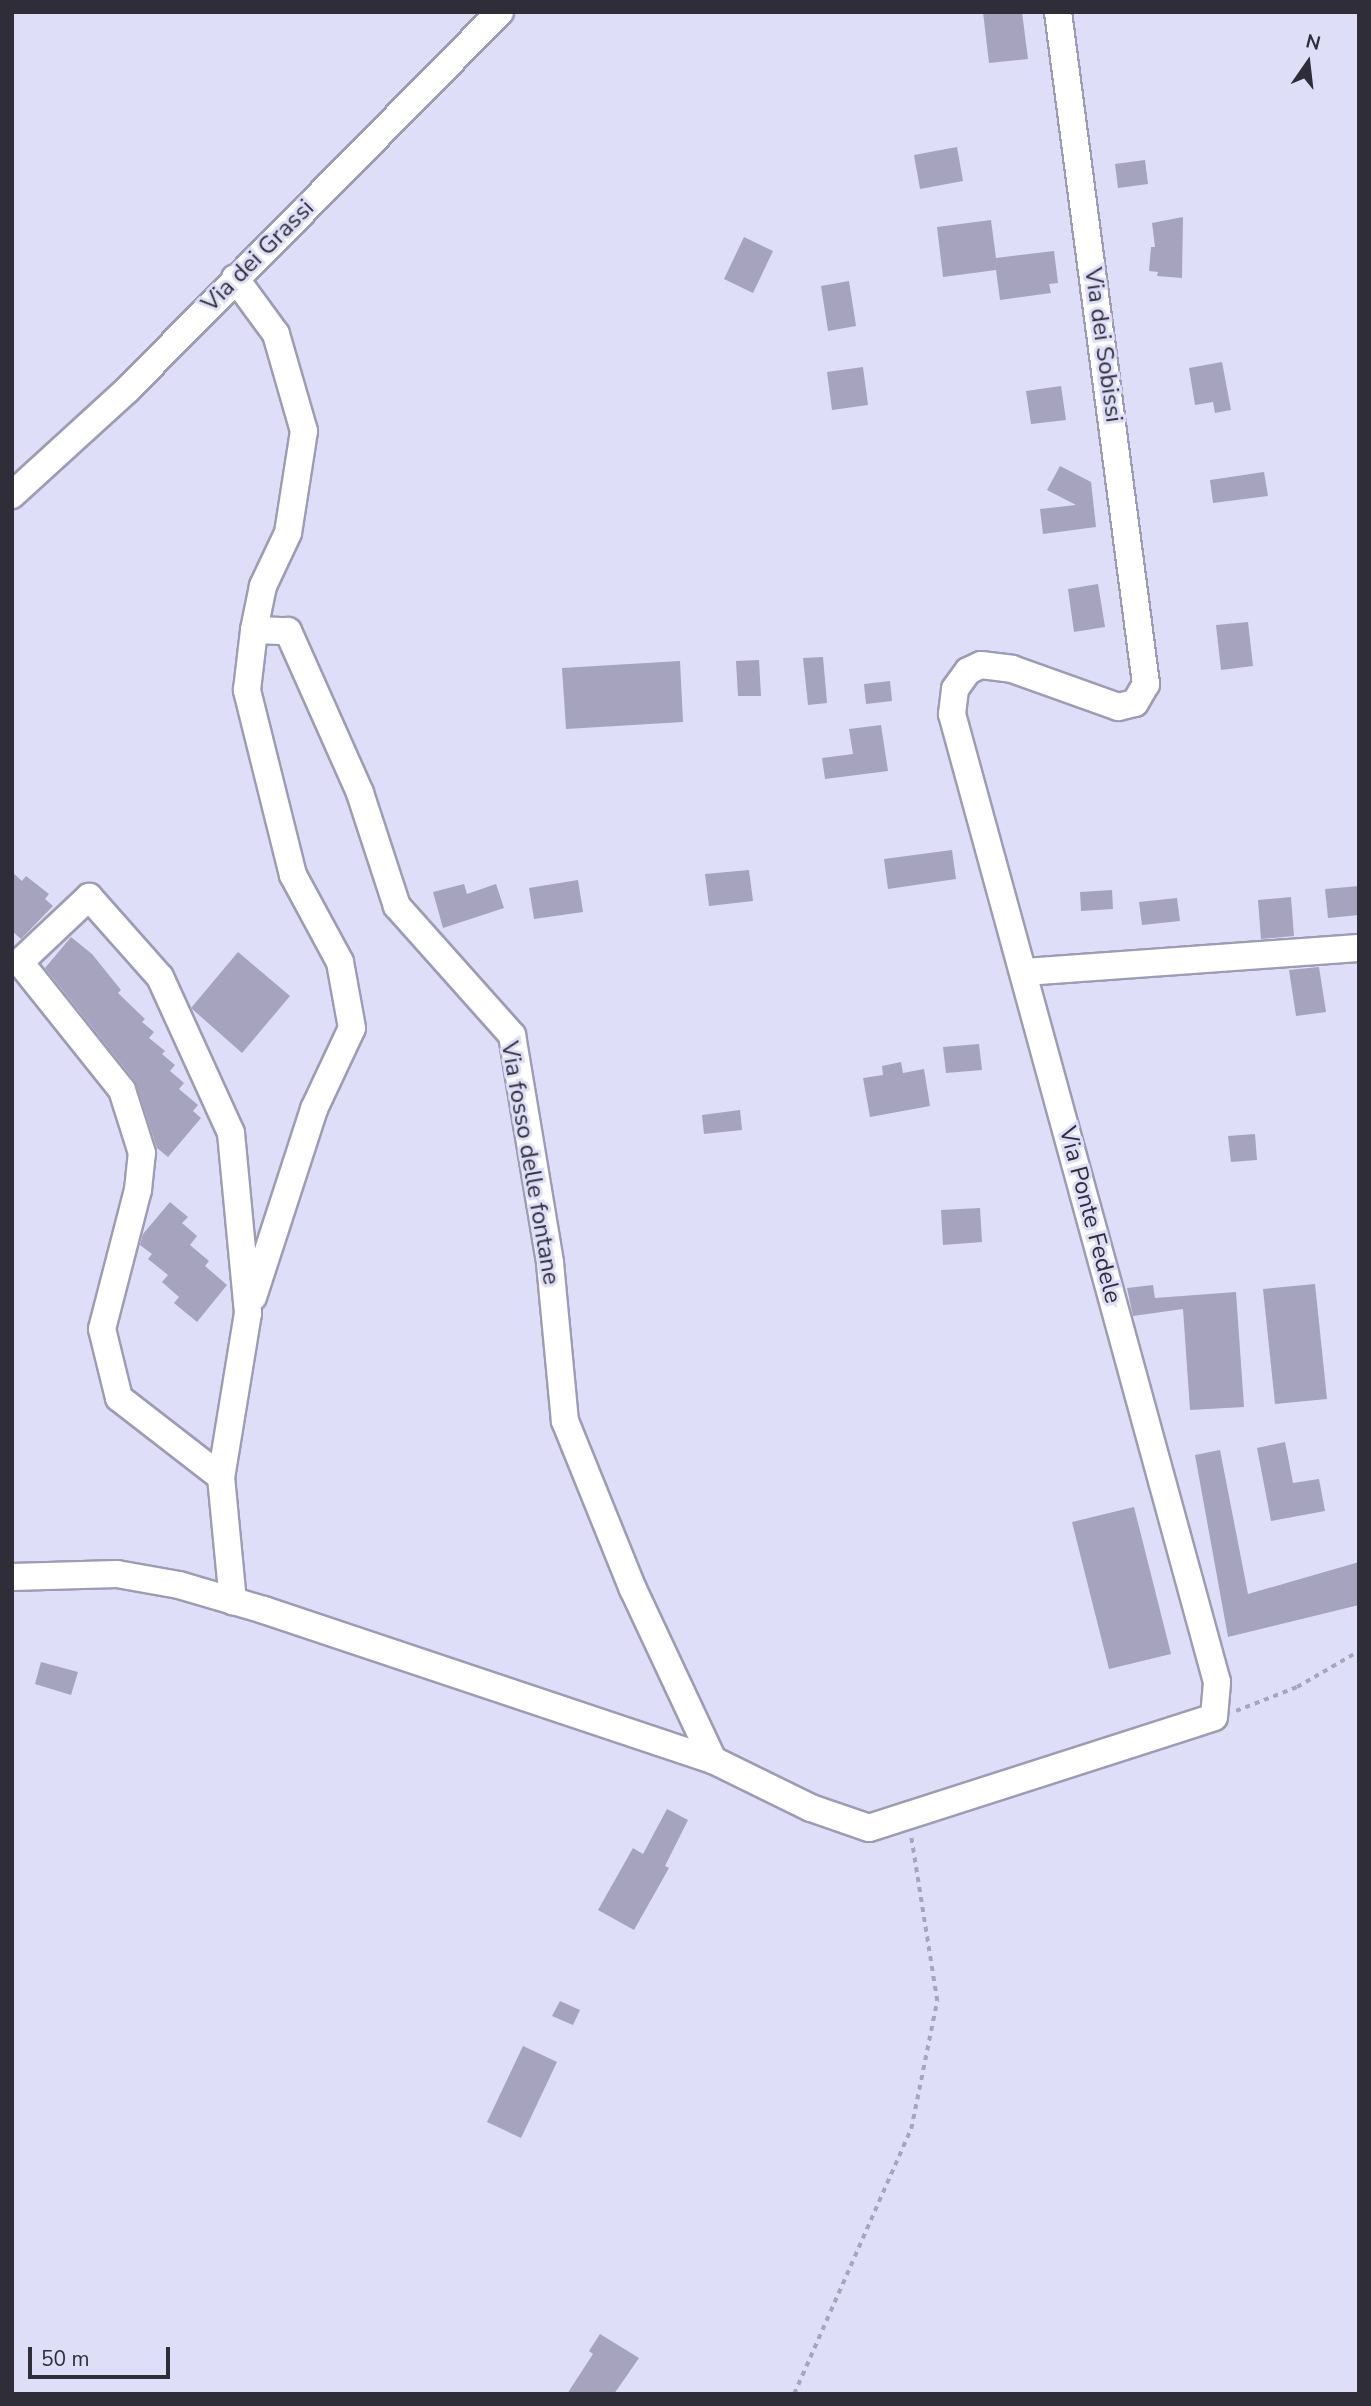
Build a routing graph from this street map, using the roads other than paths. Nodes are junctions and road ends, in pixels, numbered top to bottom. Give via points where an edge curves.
1 (500, 12) edge
2 (1058, 12) edge
3 (235, 278) junction
4 (12, 495) edge
5 (254, 630) junction
6 (952, 714) joint
7 (1359, 948) edge
8 (1024, 972) junction
9 (248, 1312) junction
10 (221, 1477) junction
11 (12, 1577) edge
12 (233, 1601) junction
13 (713, 1760) junction

1 - 3 street, Via dei Grassi
2 - 6 street, Via dei Sobissi via 1146,677 1140,698 1118,707 1012,668 981,665 968,671 955,689
3 - 4 street, Via dei Grassi via 127,390
3 - 5 street via 276,334 304,431 288,533 263,586
5 - 9 street via 247,690 293,876 341,962 352,1028 314,1110
5 - 13 street, Via fosso delle fontane via 288,631 360,793 397,906 512,1035 550,1263 565,1421 632,1589
6 - 8 street, Via Ponte Fedele
7 - 8 street
8 - 13 street, Via Ponte Fedele via 1217,1682 1214,1717 869,1828 855,1826
9 - 10 street
9 - 10 street via 231,1133 159,977 89,897 20,962 122,1090 142,1153 138,1190 102,1329 119,1398
10 - 12 street
11 - 12 street via 117,1574
12 - 13 street

